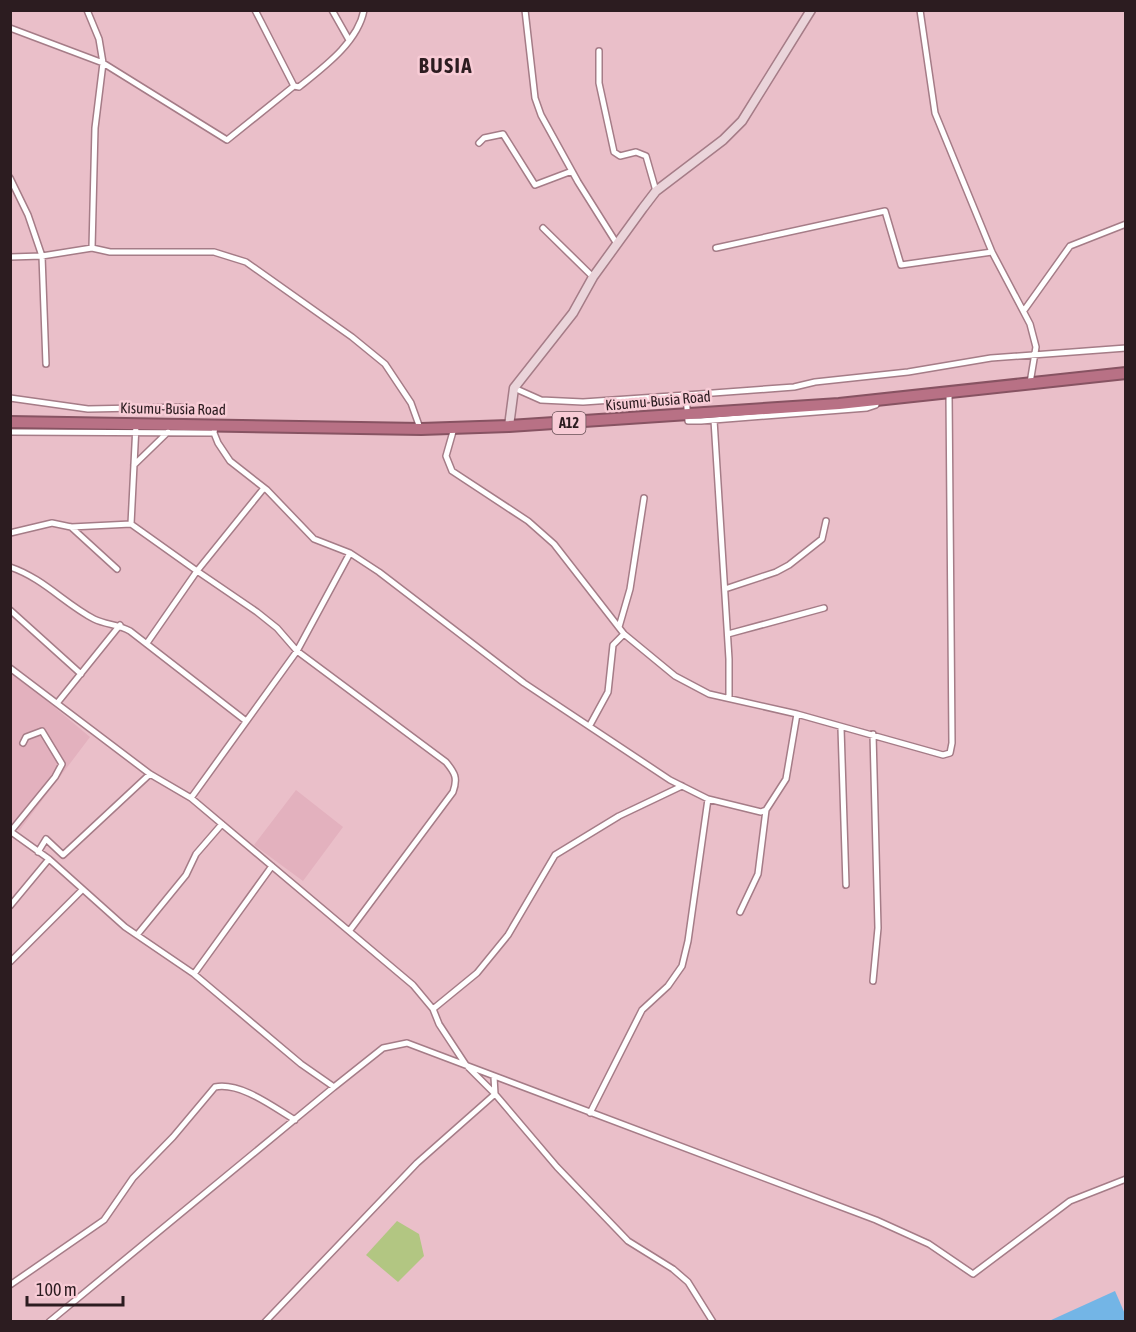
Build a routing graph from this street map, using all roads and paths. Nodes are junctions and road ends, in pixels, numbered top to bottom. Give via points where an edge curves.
1 (87, 10) edge
2 (255, 10) edge
3 (332, 10) edge
4 (364, 10) edge
5 (525, 10) edge
6 (811, 10) edge
7 (920, 10) edge
8 (10, 28) edge
9 (349, 40) junction
10 (599, 51) dead end
11 (103, 63) junction
12 (294, 86) junction
13 (479, 143) dead end
14 (572, 171) junction
15 (10, 178) edge
16 (656, 191) junction
17 (1125, 224) edge
18 (543, 228) dead end
19 (617, 244) junction
20 (92, 248) junction
21 (716, 248) dead end
22 (992, 252) junction
23 (42, 256) junction
24 (10, 257) edge
25 (593, 277) junction
26 (1025, 309) dead end
27 (1125, 348) edge
28 (1035, 354) junction
29 (46, 364) dead end
30 (1125, 374) edge
31 (1030, 383) junction
32 (514, 388) junction
33 (949, 394) junction
34 (686, 395) junction
35 (10, 398) edge
36 (876, 400) junction
37 (187, 407) dead end
38 (686, 414) junction
39 (714, 420) junction
40 (10, 422) edge
41 (215, 426) dead end
42 (508, 426) junction
43 (136, 428) junction
44 (454, 428) junction
45 (421, 429) junction
46 (10, 432) edge
47 (168, 432) junction
48 (214, 433) junction
49 (134, 465) junction
50 (264, 488) junction
51 (644, 498) dead end
52 (826, 520) dead end
53 (131, 524) junction
54 (71, 527) junction
55 (10, 533) edge
56 (350, 553) junction
57 (10, 567) edge
58 (117, 569) dead end
59 (197, 571) junction
60 (725, 590) junction
61 (824, 608) dead end
62 (10, 610) edge
63 (120, 625) junction
64 (619, 627) junction
65 (624, 634) junction
66 (728, 634) junction
67 (147, 643) junction
68 (297, 651) junction
69 (10, 668) edge
70 (81, 674) junction
71 (729, 698) junction
72 (58, 702) junction
73 (797, 714) junction
74 (246, 721) junction
75 (590, 725) junction
76 (841, 728) junction
77 (873, 734) junction
78 (23, 743) dead end
79 (150, 774) junction
80 (681, 786) junction
81 (190, 798) junction
82 (708, 799) junction
83 (766, 810) junction
84 (222, 824) junction
85 (11, 831) edge
86 (38, 852) junction
87 (49, 859) junction
88 (272, 866) junction
89 (846, 885) dead end
90 (82, 890) junction
91 (10, 906) edge
92 (740, 912) dead end
93 (350, 930) junction
94 (137, 935) junction
95 (10, 962) edge
96 (194, 974) junction
97 (873, 981) dead end
98 (433, 1009) junction
99 (466, 1065) junction
100 (494, 1077) junction
101 (334, 1087) junction
102 (495, 1095) junction
103 (590, 1113) junction
104 (295, 1120) junction
105 (1125, 1179) edge
106 (10, 1285) edge
107 (49, 1322) edge
108 (265, 1322) edge
109 (713, 1322) edge

1 - 11 street via 99,39
2 - 12 street
3 - 9 street
4 - 9 street via 361,26
5 - 14 street via 535,98
6 - 16 street via 742,121
7 - 22 street via 932,102
8 - 11 street
9 - 12 street via 319,71 299,87
10 - 16 street via 599,83 614,152 620,156 636,152 646,156
11 - 12 street via 223,140 235,136
11 - 20 street via 95,128
13 - 14 street via 503,134 535,185
14 - 19 street
15 - 23 street
16 - 19 street
17 - 26 street via 1070,246
18 - 25 street
19 - 25 street
20 - 23 street
20 - 45 street via 110,252 214,252 246,262 386,364 411,403
21 - 22 street via 885,211 902,266
22 - 28 street via 1028,318
23 - 24 street
23 - 29 street
25 - 32 street via 573,313
27 - 28 street
28 - 31 street
28 - 34 street via 794,387
30 - 31 highway, Kisumu-Busia Road / A12
31 - 33 highway, Kisumu-Busia Road / A12
32 - 34 street via 551,401
32 - 42 street
33 - 36 highway, Kisumu-Busia Road / A12
33 - 77 street via 950,753 943,755
34 - 38 street
35 - 37 street via 88,409
36 - 38 highway, Kisumu-Busia Road / A12
36 - 39 street via 876,405 867,408
38 - 39 street via 688,421
38 - 42 highway, Kisumu-Busia Road / A12
39 - 60 street
40 - 43 highway, Kisumu-Busia Road / A12
41 - 48 street
42 - 44 highway, Kisumu-Busia Road / A12
43 - 45 highway, Kisumu-Busia Road / A12
43 - 46 street
43 - 47 street
43 - 49 street
44 - 45 highway, Kisumu-Busia Road / A12
44 - 64 street via 446,456 452,471 528,521 554,544
47 - 48 street
47 - 49 street
48 - 50 street via 230,461
49 - 53 street
50 - 56 street via 314,539
50 - 59 street
51 - 64 street via 630,589
52 - 60 street via 822,539 789,565
53 - 54 street
53 - 59 street
54 - 55 street via 52,524
54 - 58 street
56 - 68 street
56 - 75 street via 524,683
57 - 63 street via 49,586 93,619
59 - 67 street
59 - 68 street via 257,612
60 - 66 street
61 - 66 street
62 - 70 street
63 - 67 street
63 - 70 street
64 - 65 street
65 - 71 street via 675,676 709,694
65 - 75 street via 613,645 608,692
66 - 71 street
67 - 74 street
68 - 74 street
68 - 93 street via 446,762 457,780 453,792
69 - 72 street
70 - 72 street
71 - 73 street
72 - 79 street
73 - 76 street
73 - 83 street via 786,779
74 - 81 street
75 - 80 street
76 - 77 street
76 - 89 street
77 - 97 street via 878,928
78 - 85 street via 26,737 42,731 62,764
79 - 81 street
79 - 86 street via 63,855 46,839
80 - 82 street
80 - 98 street via 619,816 555,855 508,935 477,973
81 - 84 street
82 - 83 street
82 - 103 street via 682,966 642,1011
83 - 92 street via 758,874
84 - 88 street
84 - 94 street
85 - 86 street
86 - 87 street
87 - 90 street
87 - 91 street
88 - 93 street
88 - 96 street
90 - 94 street
90 - 95 street
93 - 98 street via 413,985
94 - 96 street
96 - 101 street
98 - 99 street
99 - 100 street
99 - 101 street via 407,1043 396,1044 366,1059
99 - 102 street
100 - 102 street
100 - 103 street
101 - 104 street
102 - 108 street via 417,1163
102 - 109 street via 605,1219 628,1241 688,1282
103 - 105 street via 876,1220 929,1244 973,1274 1070,1201
104 - 106 street via 250,1094 223,1085 215,1087 133,1178 104,1220
104 - 107 street

